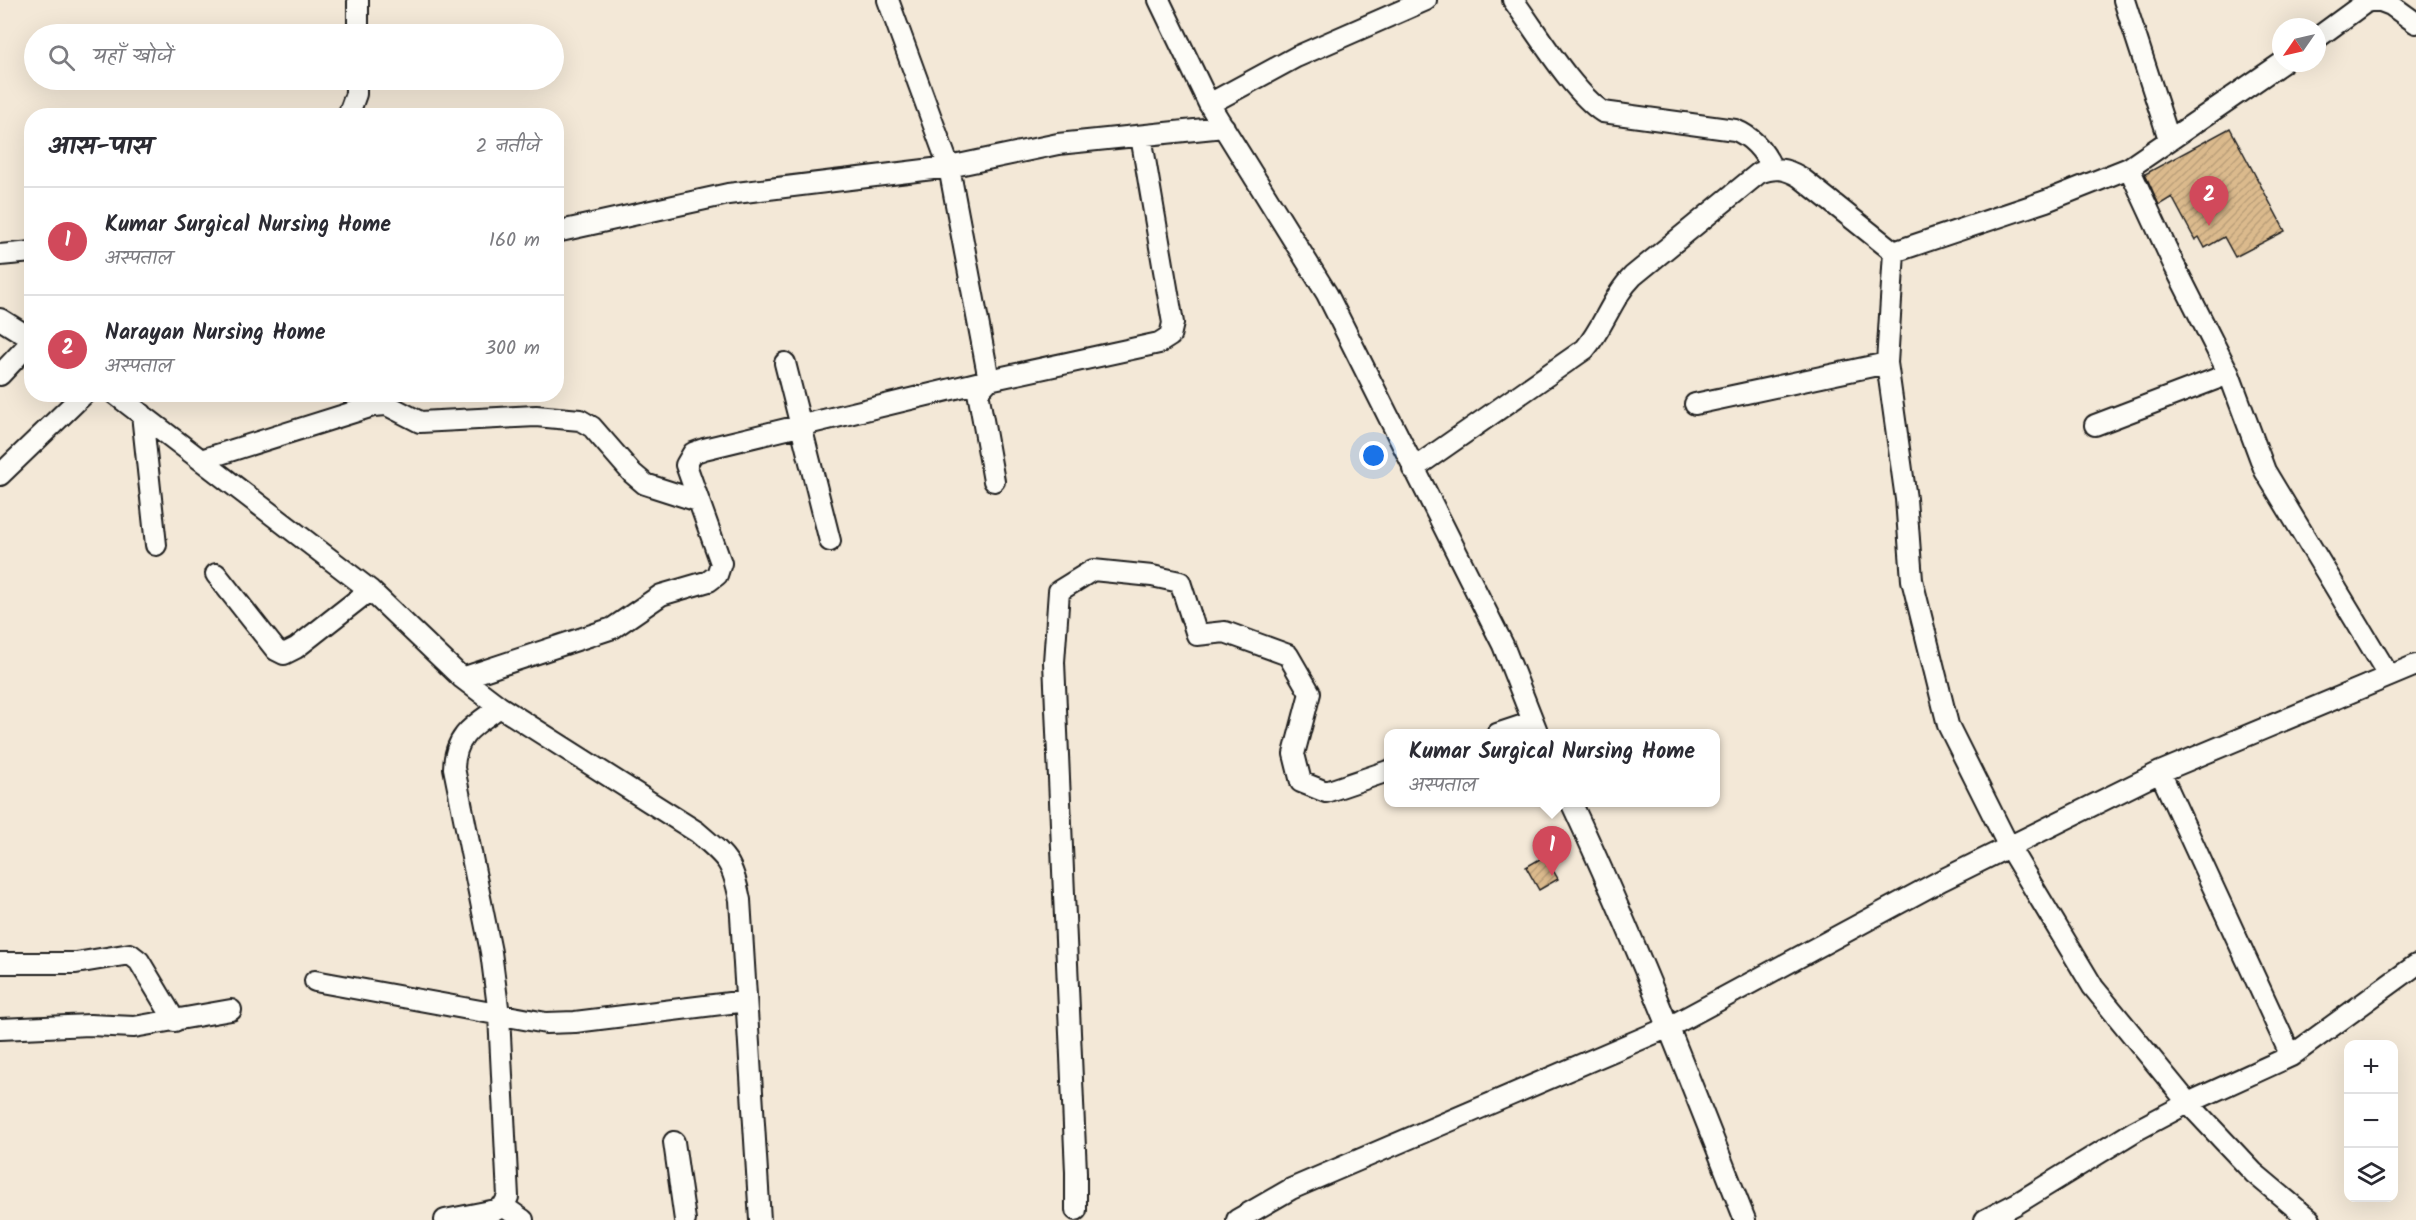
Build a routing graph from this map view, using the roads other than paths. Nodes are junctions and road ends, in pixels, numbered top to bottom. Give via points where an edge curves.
1 (358, 0) edge
2 (888, 0) edge
3 (1159, 0) edge
4 (1426, 0) edge
5 (1514, 0) edge
6 (2124, 0) edge
7 (2377, 0) edge
8 (2416, 23) edge
9 (358, 24) edge
10 (2326, 31) edge
11 (2272, 70) edge
12 (356, 90) edge
13 (1209, 104) junction
14 (351, 108) edge
15 (1224, 127) junction
16 (1142, 136) junction
17 (2169, 140) junction
18 (949, 167) junction
19 (1772, 168) junction
20 (2129, 168) junction
21 (564, 230) edge
22 (1894, 252) junction
23 (24, 253) edge
24 (0, 255) edge
25 (0, 320) edge
26 (24, 335) edge
27 (24, 349) edge
28 (785, 363) dead end
29 (1887, 363) junction
30 (2229, 374) junction
31 (0, 375) edge
32 (988, 380) junction
33 (76, 402) edge
34 (126, 402) edge
35 (1695, 404) dead end
36 (142, 414) junction
37 (801, 425) junction
38 (2095, 426) dead end
39 (201, 460) junction
40 (1413, 469) junction
41 (0, 475) edge
42 (994, 481) dead end
43 (698, 501) junction
44 (830, 541) dead end
45 (156, 545) dead end
46 (216, 574) dead end
47 (370, 590) junction
48 (2416, 665) edge
49 (2389, 676) junction
50 (462, 678) junction
51 (500, 706) junction
52 (1535, 728) edge
53 (2160, 772) junction
54 (1384, 773) edge
55 (1573, 807) edge
56 (2008, 847) junction
57 (0, 963) edge
58 (2416, 964) edge
59 (315, 981) dead end
60 (746, 1001) junction
61 (231, 1010) dead end
62 (499, 1015) junction
63 (175, 1021) junction
64 (1669, 1028) junction
65 (0, 1029) edge
66 (2291, 1056) junction
67 (2188, 1103) junction
68 (674, 1142) dead end
69 (503, 1206) junction
70 (1076, 1210) dead end
71 (445, 1220) edge
72 (523, 1220) edge
73 (685, 1220) edge
74 (760, 1220) edge
75 (1238, 1220) edge
76 (1745, 1220) edge
77 (1985, 1220) edge
78 (2310, 1220) edge

1 - 9 street
2 - 18 street
3 - 13 street
4 - 13 street via 1296,57
5 - 19 street via 1592,105 1604,112 1736,130 1746,134 1764,152
6 - 17 street
7 - 8 street
7 - 10 street via 2366,2
11 - 17 street
12 - 14 street
13 - 15 street
15 - 16 street
15 - 40 street via 1326,294
16 - 18 street via 1058,144
16 - 32 street via 1173,323 1170,336 1159,343
17 - 20 street
18 - 21 street via 728,194
18 - 32 street
19 - 22 street via 1786,169 1800,177
19 - 40 street via 1758,173 1633,276 1622,287 1598,334 1585,349
20 - 22 street via 2046,201
20 - 30 street
22 - 29 street
23 - 24 street
25 - 26 street
27 - 31 street
28 - 37 street
29 - 35 street
29 - 56 street via 1906,499 1912,580 1933,669 1948,725
30 - 38 street
30 - 49 street via 2265,471
32 - 37 street
32 - 42 street via 978,392
33 - 41 street
34 - 36 street
36 - 39 street
36 - 45 street
37 - 43 street via 693,453 686,465
37 - 44 street
39 - 43 street via 373,406 387,405 420,422 548,417 580,420 592,427 645,484
39 - 47 street
40 - 52 street via 1503,645
43 - 50 street via 721,563 717,575 661,595 613,628
46 - 47 street via 276,650 284,654
47 - 50 street
48 - 49 street
49 - 53 street
50 - 51 street
51 - 60 street via 697,832 727,857 740,900
51 - 62 street via 459,740 454,754
53 - 56 street
53 - 66 street
54 - 70 street via 1326,792 1302,782 1294,754 1310,693 1288,655 1225,633 1197,635 1180,582 1093,570 1059,591 1054,662
55 - 64 street
56 - 64 street
56 - 67 street via 2093,987
57 - 63 street via 76,963 130,954 139,961
58 - 66 street
59 - 62 street
60 - 62 street via 575,1022 546,1023
60 - 74 street
61 - 63 street
62 - 69 street via 508,1197
63 - 65 street via 134,1027
64 - 75 street via 1291,1189
64 - 76 street
66 - 67 street
67 - 77 street
67 - 78 street via 2254,1173
68 - 73 street
69 - 71 street
69 - 72 street

